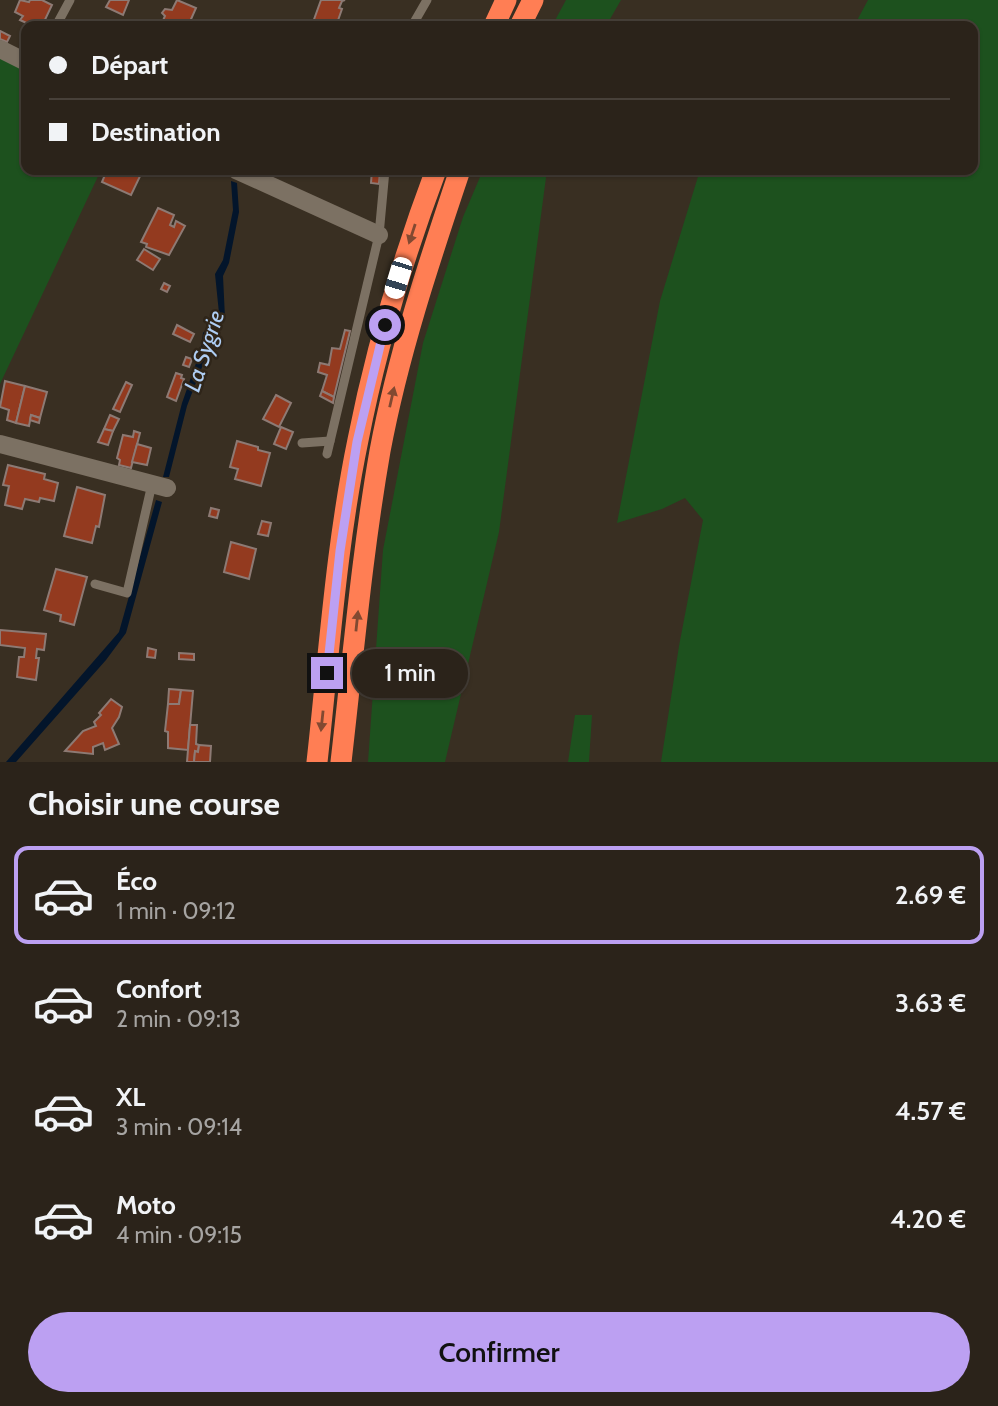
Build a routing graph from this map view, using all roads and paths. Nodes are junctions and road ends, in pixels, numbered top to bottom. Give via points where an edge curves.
1 (70, 0) edge
2 (427, 0) edge
3 (506, 0) edge
4 (533, 0) edge
5 (59, 21) edge
6 (415, 21) edge
7 (496, 21) edge
8 (522, 21) edge
9 (0, 49) edge
10 (21, 60) edge
11 (247, 175) edge
12 (384, 175) edge
13 (434, 175) edge
14 (458, 175) edge
15 (379, 235) junction
16 (330, 441) junction
17 (302, 443) dead end
18 (0, 444) edge
19 (327, 454) dead end
20 (160, 486) joint
21 (95, 584) dead end
22 (317, 762) edge
23 (341, 762) edge

1 - 5 lane
2 - 6 lane
3 - 7 highway
4 - 8 highway
9 - 10 street
11 - 15 street
12 - 15 lane
13 -> 22 highway via 391,302 357,442
23 -> 14 highway via 381,449 405,343
15 - 16 lane
16 - 17 lane
16 - 19 lane
18 - 20 street
20 - 21 lane via 127,593

